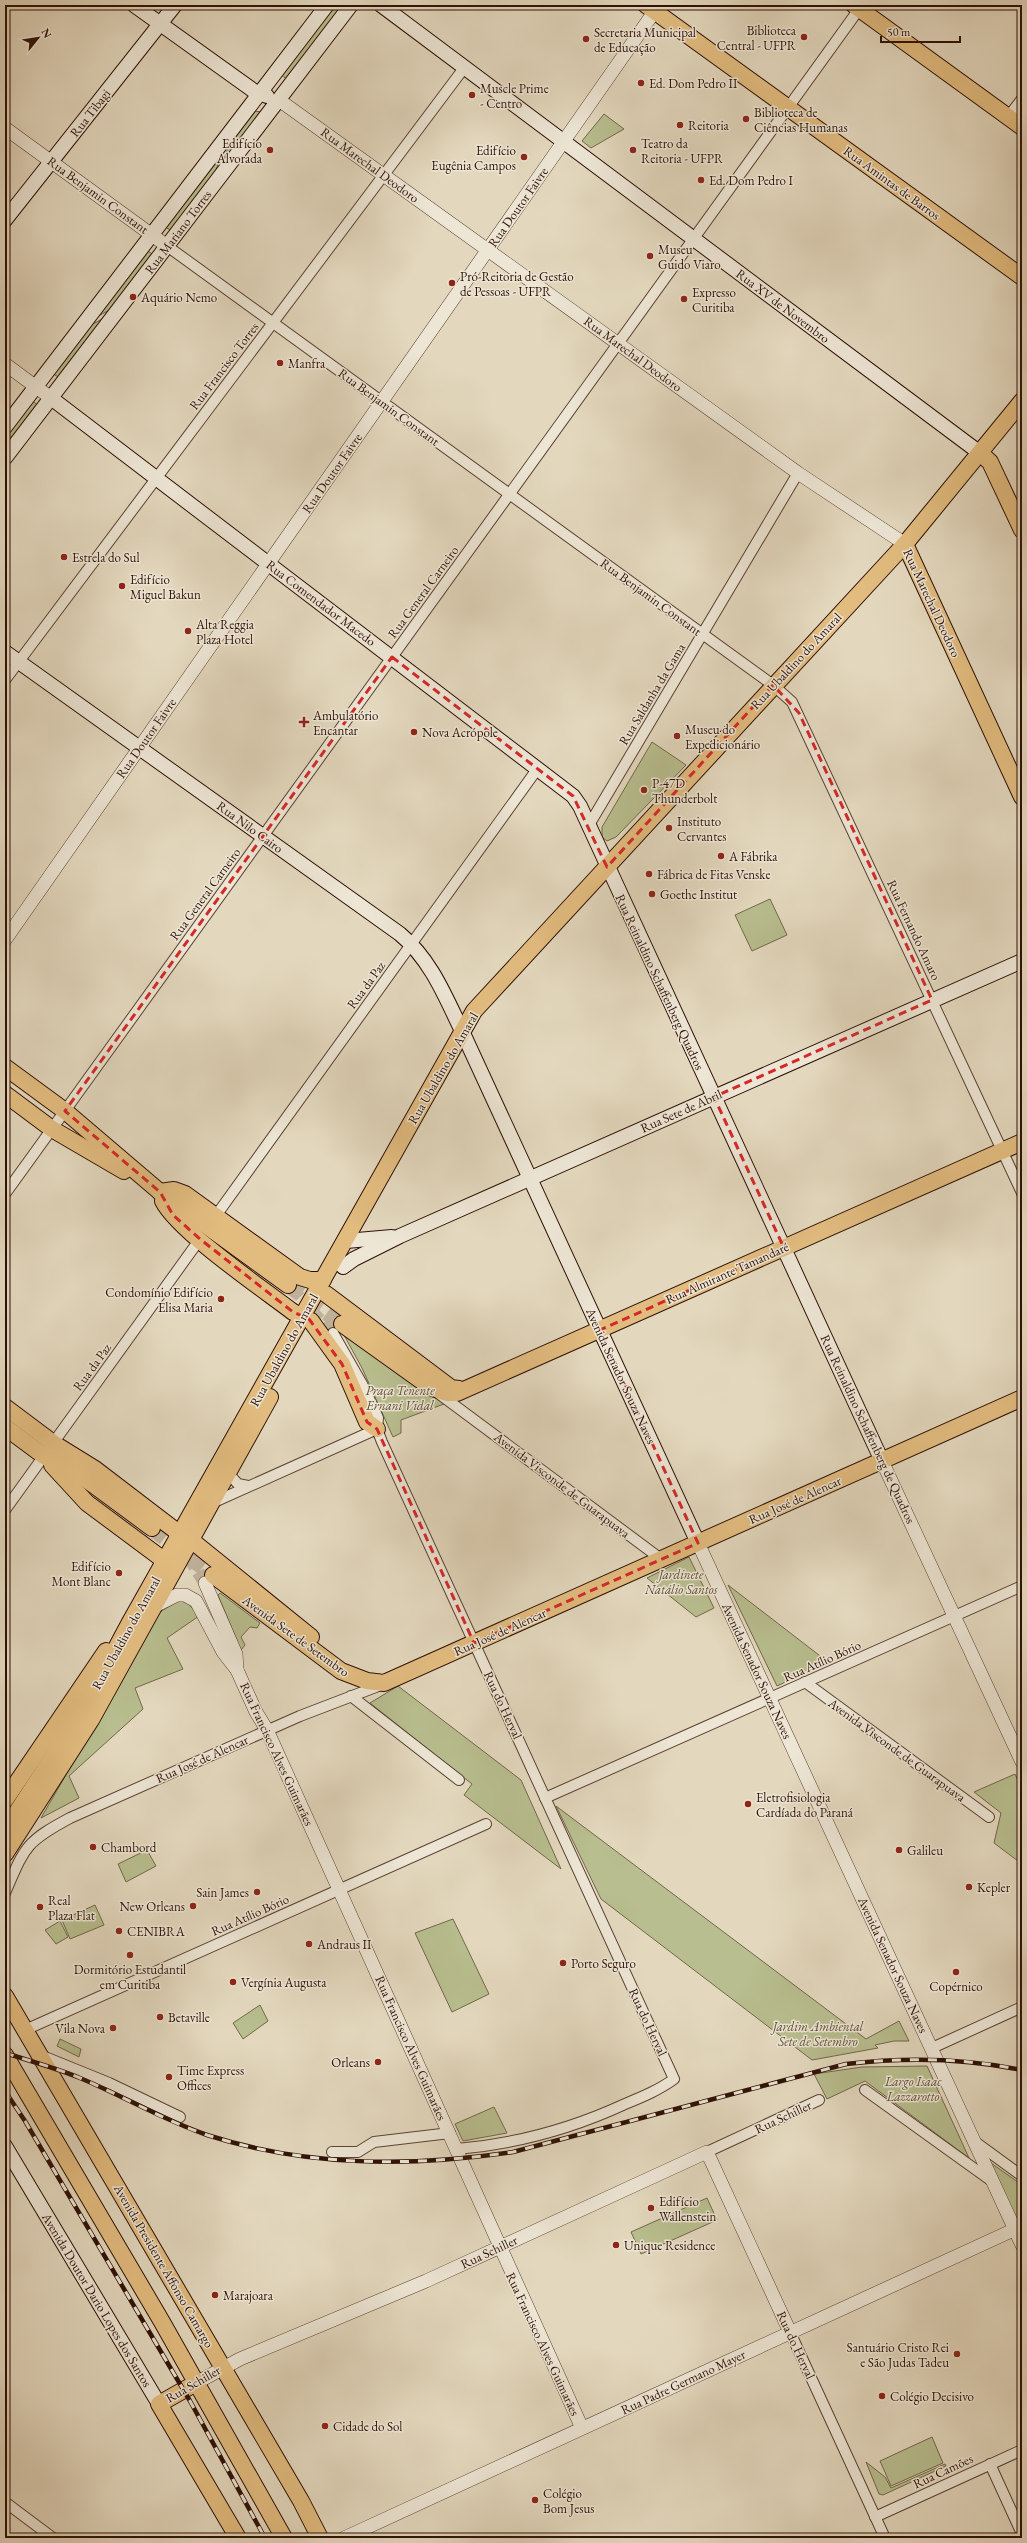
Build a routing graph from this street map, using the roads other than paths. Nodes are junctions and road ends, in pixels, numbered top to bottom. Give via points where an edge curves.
1 (134, 5) edge
2 (175, 5) edge
3 (327, 5) edge
4 (351, 5) edge
5 (381, 5) edge
6 (858, 6) edge
7 (653, 7) edge
8 (161, 24) junction
9 (464, 68) junction
10 (259, 94) junction
11 (1022, 98) edge
12 (279, 100) junction
13 (789, 109) junction
14 (1008, 117) junction
15 (1022, 127) edge
16 (5, 128) edge
17 (231, 131) junction
18 (563, 142) junction
19 (51, 162) junction
20 (384, 175) junction
21 (213, 186) junction
22 (5, 220) edge
23 (152, 235) junction
24 (693, 239) junction
25 (167, 246) junction
26 (488, 250) junction
27 (1022, 277) edge
28 (121, 307) junction
29 (273, 323) junction
30 (79, 330) junction
31 (618, 343) junction
32 (5, 364) edge
33 (36, 387) junction
34 (51, 398) junction
35 (1022, 401) edge
36 (382, 402) junction
37 (5, 427) edge
38 (980, 453) junction
39 (5, 458) edge
40 (798, 473) junction
41 (156, 478) junction
42 (509, 494) junction
43 (1022, 530) edge
44 (904, 544) junction
45 (268, 563) junction
46 (702, 634) junction
47 (5, 652) edge
48 (392, 657) junction
49 (19, 662) junction
50 (5, 680) edge
51 (773, 685) junction
52 (139, 748) junction
53 (538, 768) junction
54 (1022, 796) edge
55 (589, 825) junction
56 (263, 836) junction
57 (607, 867) junction
58 (5, 940) edge
59 (411, 944) junction
60 (1022, 962) edge
61 (932, 1000) junction
62 (462, 1031) junction
63 (5, 1067) edge
64 (5, 1094) edge
65 (714, 1097) junction
66 (65, 1111) junction
67 (52, 1129) junction
68 (1022, 1142) edge
69 (1002, 1151) junction
70 (530, 1178) junction
71 (160, 1192) junction
72 (1022, 1192) edge
73 (5, 1194) edge
74 (215, 1217) junction
75 (400, 1236) junction
76 (200, 1239) junction
77 (346, 1241) junction
78 (784, 1248) junction
79 (343, 1267) joint
80 (288, 1285) tunnel mouth
81 (325, 1287) junction
82 (307, 1319) junction
83 (338, 1328) joint
84 (600, 1330) junction
85 (430, 1387) junction
86 (462, 1391) junction
87 (1022, 1398) edge
88 (5, 1407) edge
89 (463, 1411) junction
90 (5, 1427) edge
91 (377, 1429) junction
92 (49, 1449) junction
93 (882, 1461) junction
94 (228, 1473) junction
95 (248, 1486) junction
96 (211, 1504) junction
97 (5, 1510) edge
98 (152, 1528) tunnel mouth
99 (185, 1537) junction
100 (698, 1543) junction
101 (661, 1559) junction
102 (165, 1561) junction
103 (209, 1579) joint
104 (1022, 1586) edge
105 (153, 1607) junction
106 (955, 1616) junction
107 (129, 1624) junction
108 (474, 1643) junction
109 (237, 1670) junction
110 (367, 1682) junction
111 (805, 1682) junction
112 (384, 1683) junction
113 (351, 1696) junction
114 (770, 1698) junction
115 (272, 1728) junction
116 (1022, 1762) edge
117 (47, 1778) junction
118 (459, 1780) dead end
119 (545, 1798) junction
120 (5, 1800) edge
121 (989, 1817) dead end
122 (486, 1824) dead end
123 (5, 1830) edge
124 (5, 1854) edge
125 (339, 1890) junction
126 (5, 1893) edge
127 (5, 1996) edge
128 (1022, 2007) edge
129 (25, 2030) junction
130 (932, 2048) junction
131 (5, 2055) edge
132 (40, 2055) junction
133 (865, 2090) dead end
134 (819, 2100) dead end
135 (180, 2117) dead end
136 (450, 2133) junction
137 (974, 2141) junction
138 (5, 2146) edge
139 (457, 2149) junction
140 (332, 2152) dead end
141 (707, 2152) junction
142 (1022, 2176) edge
143 (993, 2183) junction
144 (1018, 2227) edge
145 (1022, 2245) edge
146 (501, 2247) junction
147 (790, 2332) junction
148 (223, 2367) junction
149 (196, 2383) junction
150 (159, 2404) junction
151 (582, 2428) junction
152 (1022, 2450) edge
153 (990, 2464) junction
154 (5, 2502) edge
155 (875, 2517) junction
156 (40, 2534) edge
157 (1022, 2534) edge
158 (53, 2538) edge
159 (238, 2538) edge
160 (284, 2538) edge
161 (320, 2538) edge
162 (344, 2538) edge
163 (885, 2538) edge

1 - 8 main road, Rua Marechal Deodoro
2 - 8 main road, Rua Tibagi
3 - 10 main road, Rua Mariano Torres
4 - 12 main road, Rua Mariano Torres
5 - 9 main road, Rua XV de Novembro
6 - 13 street, Rua General Carneiro
6 - 14 main road
7 - 13 main road, Rua Amintas de Barros
7 - 18 street, Rua Doutor Faivre
8 - 10 main road, Rua Marechal Deodoro
8 - 19 main road, Rua Tibagi
9 - 18 main road, Rua XV de Novembro
9 - 20 street, Rua Francisco Torres
10 - 12 main road, Rua Marechal Deodoro
10 - 17 main road, Rua Mariano Torres
11 - 14 street
12 - 20 street, Rua Marechal Deodoro
12 - 21 main road, Rua Mariano Torres
13 - 24 street, Rua General Carneiro
13 - 27 main road, Rua Amintas de Barros
14 - 15 main road
16 - 19 street, Rua Benjamin Constant
17 - 21 main road
17 - 23 main road, Rua Mariano Torres
18 - 24 main road, Rua XV de Novembro
18 - 26 street, Rua Doutor Faivre
19 - 22 main road, Rua Tibagi
19 - 23 street, Rua Benjamin Constant
20 - 26 street, Rua Marechal Deodoro
20 - 29 street, Rua Francisco Torres
21 - 25 main road, Rua Mariano Torres
23 - 25 street, Rua Benjamin Constant
23 - 30 main road, Rua Mariano Torres
24 - 31 street, Rua General Carneiro
24 - 38 main road, Rua XV de Novembro
25 - 28 main road, Rua Mariano Torres
25 - 29 street, Rua Benjamin Constant
26 - 31 street, Rua Marechal Deodoro
26 - 36 street, Rua Doutor Faivre
28 - 30 main road
28 - 34 main road, Rua Mariano Torres
29 - 36 street, Rua Benjamin Constant
29 - 41 street, Rua Francisco Torres
30 - 33 main road, Rua Mariano Torres
31 - 40 street, Rua Marechal Deodoro
31 - 42 street, Rua General Carneiro
32 - 33 street, Rua Comendador Macedo
33 - 34 street, Rua Comendador Macedo
33 - 37 main road, Rua Mariano Torres
34 - 39 main road, Rua Mariano Torres
34 - 41 main road, Rua Comendador Macedo
35 - 38 main road, Rua Ubaldino do Amaral
36 - 42 street, Rua Benjamin Constant
36 - 45 street, Rua Doutor Faivre
38 - 43 main road, Rua XV de Novembro via 990,462
38 - 44 main road, Rua Ubaldino do Amaral
40 - 44 street, Rua Marechal Deodoro
40 - 46 street, Rua Saldanha da Gama
41 - 45 main road, Rua Comendador Macedo
41 - 49 street, Rua Francisco Torres
42 - 46 street, Rua Benjamin Constant
42 - 48 street, Rua General Carneiro
44 - 51 main road, Rua Ubaldino do Amaral
44 - 54 main road, Rua Marechal Deodoro
45 - 48 main road, Rua Comendador Macedo
45 - 52 street, Rua Doutor Faivre
46 - 51 street, Rua Benjamin Constant
46 - 55 street, Rua Saldanha da Gama
47 - 49 main road, Rua Nilo Cairo
48 - 53 main road, Rua Comendador Macedo
48 - 56 street, Rua General Carneiro
49 - 50 street, Rua Francisco Torres
49 - 52 main road, Rua Nilo Cairo
51 - 57 main road, Rua Ubaldino do Amaral
51 - 61 street, Rua Fernando Amaro via 792,702 799,713
52 - 56 main road, Rua Nilo Cairo
52 - 58 street, Rua Doutor Faivre
53 - 55 main road, Rua Comendador Macedo via 573,796
53 - 59 street, Rua da Paz
55 - 57 main road, Rua Comendador Macedo
56 - 59 main road, Rua Nilo Cairo
56 - 66 street, Rua General Carneiro
57 - 62 main road, Rua Ubaldino do Amaral via 474,1011
57 - 65 main road, Rua Reinaldino Schaffenberg Quadros
59 - 62 main road, Rua Nilo Cairo via 432,970
59 - 74 street, Rua da Paz
60 - 61 main road, Rua Sete de Abril
61 - 65 main road, Rua Sete de Abril
61 - 69 street, Rua Fernando Amaro
62 - 70 main road, Avenida Senador Souza Naves
62 - 77 main road, Rua Ubaldino do Amaral
63 - 66 main road
64 - 67 main road
65 - 70 main road, Rua Sete de Abril
65 - 78 main road, Rua Reinaldino Schaffenberg de Quadros
66 - 67 street, Rua General Carneiro
66 - 71 main road
67 - 71 main road
67 - 73 street, Rua General Carneiro
68 - 69 main road, Rua Almirante Tamandaré
69 - 72 street, Rua Fernando Amaro
69 - 78 main road, Rua Almirante Tamandaré
70 - 75 main road, Rua Sete de Abril
70 - 84 main road, Avenida Senador Souza Naves
71 - 74 main road via 174,1190 185,1194
71 - 76 main road via 173,1215
71 - 80 main road
74 - 81 main road via 300,1277
75 - 77 main road
75 - 79 main road, Rua Sete de Abril
76 - 82 main road via 293,1312
76 - 92 street, Rua da Paz
77 - 81 main road, Rua Ubaldino do Amaral
78 - 84 main road, Rua Almirante Tamandaré
78 - 93 main road, Rua Reinaldino Schaffenberg de Quadros
79 - 81 main road, Rua Ubaldino do Amaral
81 - 82 main road, Rua Ubaldino do Amaral
81 - 86 main road via 451,1388
82 - 91 main road via 342,1364 367,1422
82 - 94 main road, Rua Ubaldino do Amaral
82 - 99 main road, Rua Ubaldino do Amaral
83 - 85 main road, Avenida Visconde de Guarapuava
83 - 91 street, Rua do Herval via 378,1418
84 - 86 main road, Rua Almirante Tamandaré
84 - 100 main road, Avenida Senador Souza Naves
85 - 86 main road via 447,1393
85 - 89 street, Avenida Visconde de Guarapuava
86 - 89 street
87 - 93 main road, Rua José de Alencar
88 - 92 main road
89 - 101 street, Avenida Visconde de Guarapuava
90 - 92 main road
91 - 95 street
91 - 108 street, Rua do Herval
92 - 97 street, Rua da Paz
92 - 98 main road
92 - 99 main road via 95,1469
92 - 102 main road via 87,1503
93 - 100 main road, Rua José de Alencar
93 - 106 street, Rua Reinaldino Schaffenberg de Quadros
94 - 95 street via 238,1484
94 - 96 main road, Rua Ubaldino do Amaral
95 - 96 street
96 - 99 main road, Rua Ubaldino do Amaral
99 - 102 main road, Rua Ubaldino do Amaral
99 - 105 main road, Rua Ubaldino do Amaral
99 - 110 main road
100 - 101 main road, Rua José de Alencar
100 - 114 street, Avenida Senador Souza Naves
101 - 108 main road, Rua José de Alencar
102 - 107 main road, Rua Ubaldino do Amaral
103 - 109 street, Rua Francisco Alves Guimarães via 236,1654
103 - 110 main road, Avenida Sete de Setembro via 341,1672
104 - 106 street, Rua Atílio Bório
105 - 109 street, Rua Francisco Alves Guimarães via 177,1595 185,1595 196,1601 223,1652
105 - 117 main road, Rua Ubaldino do Amaral via 91,1720
106 - 111 street, Rua Atílio Bório
106 - 116 street, Rua Reinaldino Schaffenberg de Quadros
107 - 117 main road, Rua Ubaldino do Amaral
107 - 120 main road via 109,1646
108 - 112 main road, Rua José de Alencar
108 - 119 street, Rua do Herval
109 - 115 street, Rua Francisco Alves Guimarães via 256,1712
110 - 112 main road, Avenida Sete de Setembro
111 - 114 street, Rua Atílio Bório
111 - 121 street, Avenida Visconde de Guarapuava
112 - 113 street, Rua José de Alencar
113 - 115 street, Rua José de Alencar
113 - 118 street, Avenida Sete de Setembro
114 - 119 street, Rua Atílio Bório
114 - 130 street, Avenida Senador Souza Naves
115 - 125 street, Rua Francisco Alves Guimarães
115 - 126 street, Rua José de Alencar via 42,1832 22,1854
117 - 123 main road
117 - 124 main road
119 - 139 street, Rua do Herval via 674,2079 657,2090 566,2128 509,2142
122 - 125 street, Rua Atílio Bório
125 - 129 street, Rua Atílio Bório
125 - 136 street, Rua Francisco Alves Guimarães
127 - 129 main road, Avenida Presidente Affonso Camargo
128 - 130 street
129 - 132 main road, Avenida Presidente Affonso Camargo
130 - 137 street, Avenida Senador Souza Naves
131 - 149 main road
132 - 135 street via 109,2083
132 - 148 main road, Avenida Presidente Affonso Camargo
133 - 143 street
134 - 141 street, Rua Schiller
136 - 139 street, Rua Francisco Alves Guimarães
136 - 140 street via 374,2142 358,2152
137 - 142 street
137 - 143 street, Avenida Senador Souza Naves
138 - 150 main road, Avenida Doutor Dario Lopes dos Santos
139 - 146 street, Rua Francisco Alves Guimarães
141 - 146 street, Rua Schiller
141 - 147 street, Rua do Herval
143 - 144 street, Avenida Senador Souza Naves
144 - 145 street, Avenida Senador Souza Naves
144 - 147 street, Rua Padre Germano Mayer
146 - 148 street, Rua Schiller
146 - 151 street, Rua Francisco Alves Guimarães via 501,2253
147 - 151 street, Rua Padre Germano Mayer
147 - 155 street, Rua do Herval
148 - 149 street, Rua Schiller
148 - 161 main road, Avenida Presidente Affonso Camargo
149 - 150 main road, Rua Schiller
149 - 160 main road
150 - 159 main road, Avenida Doutor Dario Lopes dos Santos
151 - 162 street, Rua Padre Germano Mayer
152 - 153 street, Rua Camões
153 - 155 street, Rua Camões
153 - 157 street
154 - 156 street
155 - 163 street, Rua do Herval
156 - 158 street

